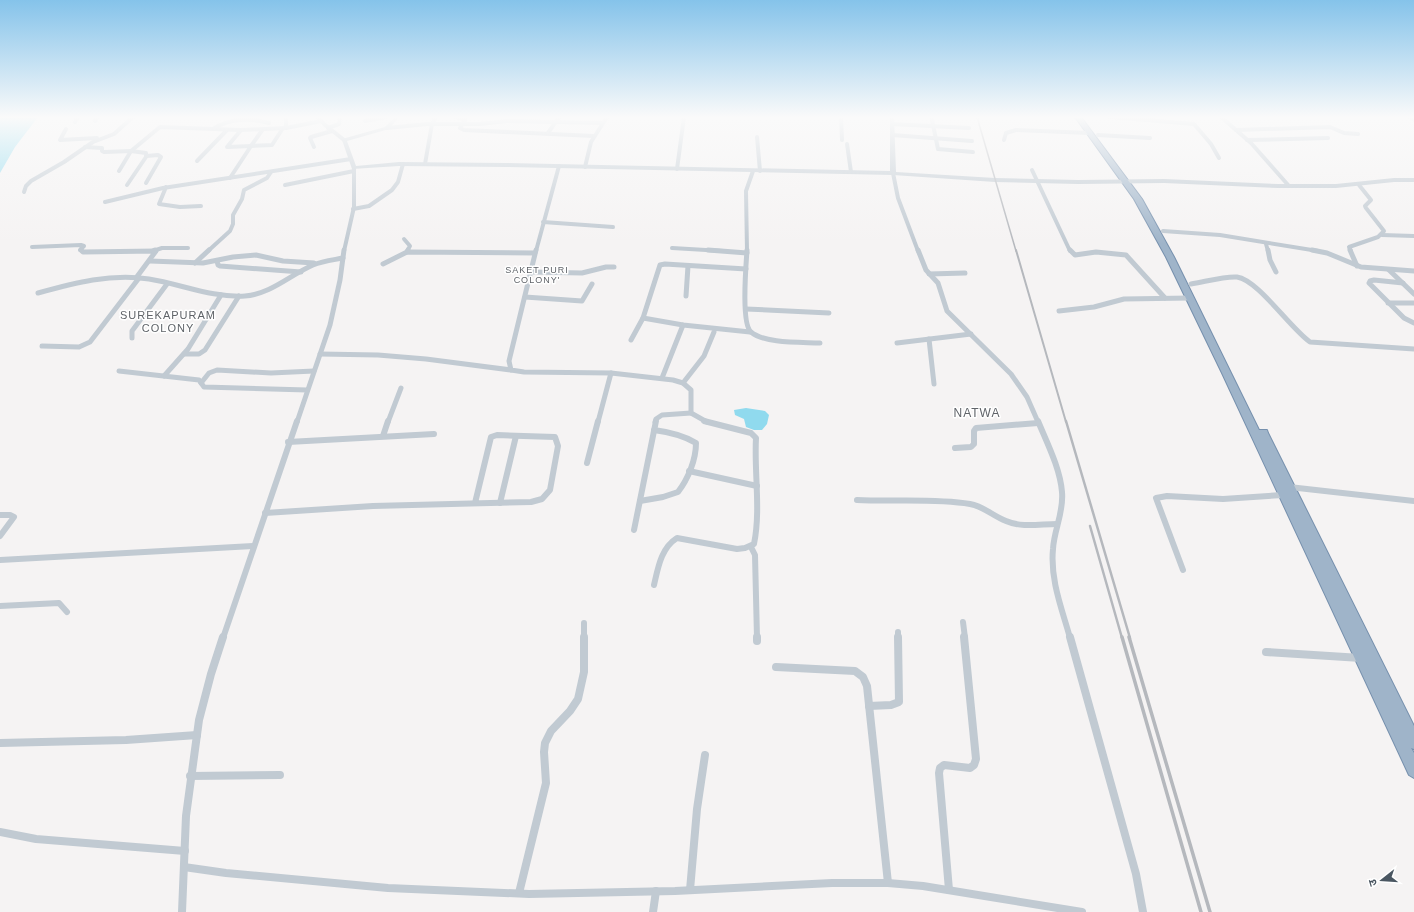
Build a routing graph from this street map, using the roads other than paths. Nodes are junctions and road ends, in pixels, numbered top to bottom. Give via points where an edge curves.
1 (351, 159) edge
2 (67, 160) edge
3 (126, 160) edge
4 (144, 160) edge
5 (160, 160) edge
6 (242, 160) edge
7 (348, 160) edge
8 (426, 160) edge
9 (587, 160) edge
10 (678, 160) edge
11 (759, 160) edge
12 (849, 160) edge
13 (893, 160) edge
14 (1113, 160) edge
15 (1265, 160) edge
16 (403, 164) junction
17 (425, 164) junction
18 (559, 166) junction
19 (585, 167) junction
20 (354, 169) junction
21 (677, 169) junction
22 (1032, 170) dead end
23 (119, 171) dead end
24 (753, 171) junction
25 (760, 171) junction
26 (271, 172) junction
27 (850, 172) junction
28 (893, 172) junction
29 (230, 178) junction
30 (1413, 180) edge
31 (1038, 181) junction
32 (1129, 181) junction
33 (146, 184) dead end
34 (285, 184) dead end
35 (1359, 184) junction
36 (127, 185) dead end
37 (1289, 186) junction
38 (166, 187) junction
39 (24, 192) dead end
40 (105, 202) dead end
41 (201, 206) dead end
42 (353, 209) junction
43 (543, 222) junction
44 (612, 227) dead end
45 (1163, 231) junction
46 (1382, 235) junction
47 (1414, 236) edge
48 (404, 238) dead end
49 (1266, 244) junction
50 (32, 248) dead end
51 (188, 248) dead end
52 (672, 248) dead end
53 (153, 251) junction
54 (407, 252) junction
55 (535, 253) junction
56 (747, 253) junction
57 (343, 258) junction
58 (150, 261) junction
59 (217, 261) junction
60 (195, 263) junction
61 (316, 264) junction
62 (383, 264) dead end
63 (688, 266) junction
64 (1357, 266) junction
65 (614, 267) dead end
66 (746, 269) junction
67 (1389, 270) junction
68 (1414, 271) edge
69 (301, 272) junction
70 (531, 272) junction
71 (1276, 272) dead end
72 (965, 273) dead end
73 (929, 274) junction
74 (137, 278) junction
75 (1403, 283) junction
76 (167, 284) junction
77 (592, 284) dead end
78 (1191, 284) junction
79 (38, 293) dead end
80 (1414, 294) edge
81 (221, 295) junction
82 (240, 296) junction
83 (686, 296) dead end
84 (525, 297) junction
85 (1165, 298) junction
86 (1190, 298) junction
87 (1388, 303) junction
88 (1414, 303) edge
89 (746, 309) junction
90 (1059, 312) dead end
91 (829, 313) dead end
92 (643, 318) junction
93 (1414, 323) edge
94 (683, 325) junction
95 (714, 332) dead end
96 (750, 332) junction
97 (971, 334) junction
98 (132, 338) dead end
99 (929, 339) junction
100 (631, 340) dead end
101 (820, 343) dead end
102 (897, 343) dead end
103 (42, 346) dead end
104 (1414, 349) edge
105 (184, 354) junction
106 (320, 354) junction
107 (511, 370) junction
108 (119, 371) dead end
109 (314, 371) junction
110 (611, 374) junction
111 (164, 376) junction
112 (662, 378) junction
113 (683, 382) junction
114 (201, 383) junction
115 (934, 384) dead end
116 (401, 388) dead end
117 (308, 390) junction
118 (691, 413) junction
119 (1038, 424) junction
120 (654, 430) junction
121 (434, 434) dead end
122 (383, 436) junction
123 (516, 436) junction
124 (288, 442) junction
125 (954, 448) dead end
126 (586, 463) dead end
127 (689, 471) junction
128 (757, 486) junction
129 (1286, 491) junction
130 (857, 500) dead end
131 (640, 501) junction
132 (1414, 501) edge
133 (475, 503) junction
134 (500, 503) junction
135 (264, 513) junction
136 (0, 515) edge
137 (1058, 524) junction
138 (634, 530) dead end
139 (0, 536) edge
140 (253, 546) junction
141 (751, 547) junction
142 (0, 560) edge
143 (1184, 570) dead end
144 (654, 585) dead end
145 (0, 606) edge
146 (67, 612) dead end
147 (963, 622) dead end
148 (584, 623) dead end
149 (898, 632) dead end
150 (757, 640) dead end
151 (1266, 652) dead end
152 (1361, 658) junction
153 (776, 667) dead end
154 (869, 706) junction
155 (197, 735) junction
156 (1414, 742) edge
157 (0, 743) edge
158 (705, 755) dead end
159 (1414, 770) edge
160 (280, 775) dead end
161 (190, 776) junction
162 (0, 832) edge
163 (185, 851) junction
164 (184, 867) junction
165 (888, 883) junction
166 (690, 890) junction
167 (950, 890) junction
168 (656, 891) junction
169 (519, 893) junction
170 (182, 912) edge
171 (653, 912) edge
172 (1082, 912) edge
173 (1143, 912) edge

1 - 20 street
2 - 39 street via 31,181
3 - 23 street
4 - 36 street
5 - 33 street
6 - 29 street
7 - 26 street
8 - 17 street
9 - 19 street
10 - 21 street
11 - 25 street
12 - 27 street
13 - 28 street
14 - 32 highway
15 - 37 street
16 - 17 street
16 - 20 street
16 - 42 street via 398,182 392,190 369,206
17 - 18 street
18 - 19 street
18 - 43 street
19 - 21 street
20 - 34 street
20 - 42 street
21 - 24 street
22 - 31 street
24 - 25 street
24 - 56 street via 746,191
25 - 27 street
26 - 29 street
26 - 60 street via 267,178 246,187 233,215 231,229
27 - 28 street
28 - 31 street
28 - 73 street via 899,203
29 - 38 street
30 - 35 street
31 - 32 street
31 - 85 street via 1071,253 1126,255
32 - 37 street
32 - 45 highway via 1148,204
32 - 86 highway
35 - 37 street
35 - 46 street via 1371,200 1365,206 1383,228
38 - 40 street
38 - 41 street via 159,204
42 - 57 street
43 - 44 street
43 - 55 street
45 - 49 street via 1204,233
45 - 78 highway
46 - 47 street
46 - 64 street via 1349,247
48 - 54 street via 410,246
49 - 64 street via 1327,253
49 - 71 street
50 - 53 street via 81,245 84,246 80,250 82,252
51 - 53 street via 162,248
52 - 56 street
53 - 58 street via 156,252
54 - 55 street
54 - 62 street
55 - 70 street
56 - 66 street
57 - 61 street
57 - 106 street via 337,297
58 - 60 street
58 - 74 street
59 - 60 street
59 - 61 street via 256,255 283,262
59 - 69 street via 220,266
61 - 69 street
63 - 66 street
63 - 83 street
63 - 92 street via 660,265
64 - 67 street
65 - 70 street via 582,273
66 - 89 street
67 - 68 street
67 - 75 street
69 - 82 street via 272,289
70 - 84 street
72 - 73 street
73 - 97 street via 938,282 945,309
74 - 76 street
74 - 79 street via 74,283
74 - 103 street via 90,342 79,347
75 - 80 street
75 - 87 street via 1370,281 1371,286
76 - 81 street via 206,294
76 - 98 street via 132,331
77 - 84 street via 582,301
78 - 104 street via 1235,277 1244,279 1273,304 1300,336 1310,342
78 - 129 highway
81 - 82 street
81 - 105 street
82 - 105 street via 205,350 199,354
84 - 107 street via 509,361
85 - 86 street
85 - 90 street via 1124,299
86 - 129 highway
87 - 88 street
87 - 93 street via 1404,318
89 - 91 street
89 - 96 street via 747,327
92 - 94 street
92 - 100 street
94 - 96 street
94 - 112 street
95 - 113 street via 701,361
96 - 101 street via 761,337
97 - 99 street
97 - 119 street via 1019,384
99 - 102 street
99 - 115 street
105 - 111 street
106 - 107 street via 378,355
106 - 109 street
107 - 110 street
108 - 111 street
109 - 114 street via 217,370 209,373
109 - 117 street
110 - 112 street
110 - 126 street
111 - 114 street via 199,380
112 - 113 street
113 - 118 street via 691,390
114 - 117 street via 204,387
116 - 122 street
117 - 124 street
118 - 120 street via 658,416
118 - 128 street via 705,421 755,435
119 - 125 street via 976,428 974,444 971,447
119 - 137 street via 1060,478 1064,500
120 - 127 street via 672,433 696,443 697,448
120 - 131 street
121 - 122 street
122 - 124 street
123 - 133 street via 491,437
123 - 134 street
123 - 134 street via 550,436 557,441 550,490 541,500
124 - 135 street
127 - 128 street
127 - 131 street via 678,492
128 - 141 street via 755,540
129 - 132 street
129 - 143 street via 1223,499 1167,496 1156,498
129 - 152 highway
129 - 156 highway via 1356,621
130 - 137 street via 970,504 984,508 1007,522
131 - 138 street
133 - 134 street
133 - 135 street
135 - 140 street
136 - 139 street via 12,515 14,519
137 - 173 street via 1052,554 1052,571 1136,874
140 - 142 street
140 - 155 street via 211,674
141 - 144 street via 737,549 676,538 664,552
141 - 150 street via 755,555
145 - 146 street via 59,603
147 - 167 street via 976,759 970,768 944,765 939,773
148 - 169 street via 582,684 572,709 549,735 545,744 543,753 546,783
149 - 154 street via 899,702 896,705
151 - 152 street
152 - 159 highway
153 - 154 street via 836,669 861,673 867,686
154 - 165 street
155 - 157 street via 126,740
155 - 161 street
158 - 166 street
160 - 161 street
161 - 163 street
162 - 163 street via 36,839
163 - 164 street
164 - 169 street via 388,888
164 - 170 street
165 - 166 street
165 - 167 street
166 - 168 street
167 - 172 street
168 - 169 street
168 - 171 street

